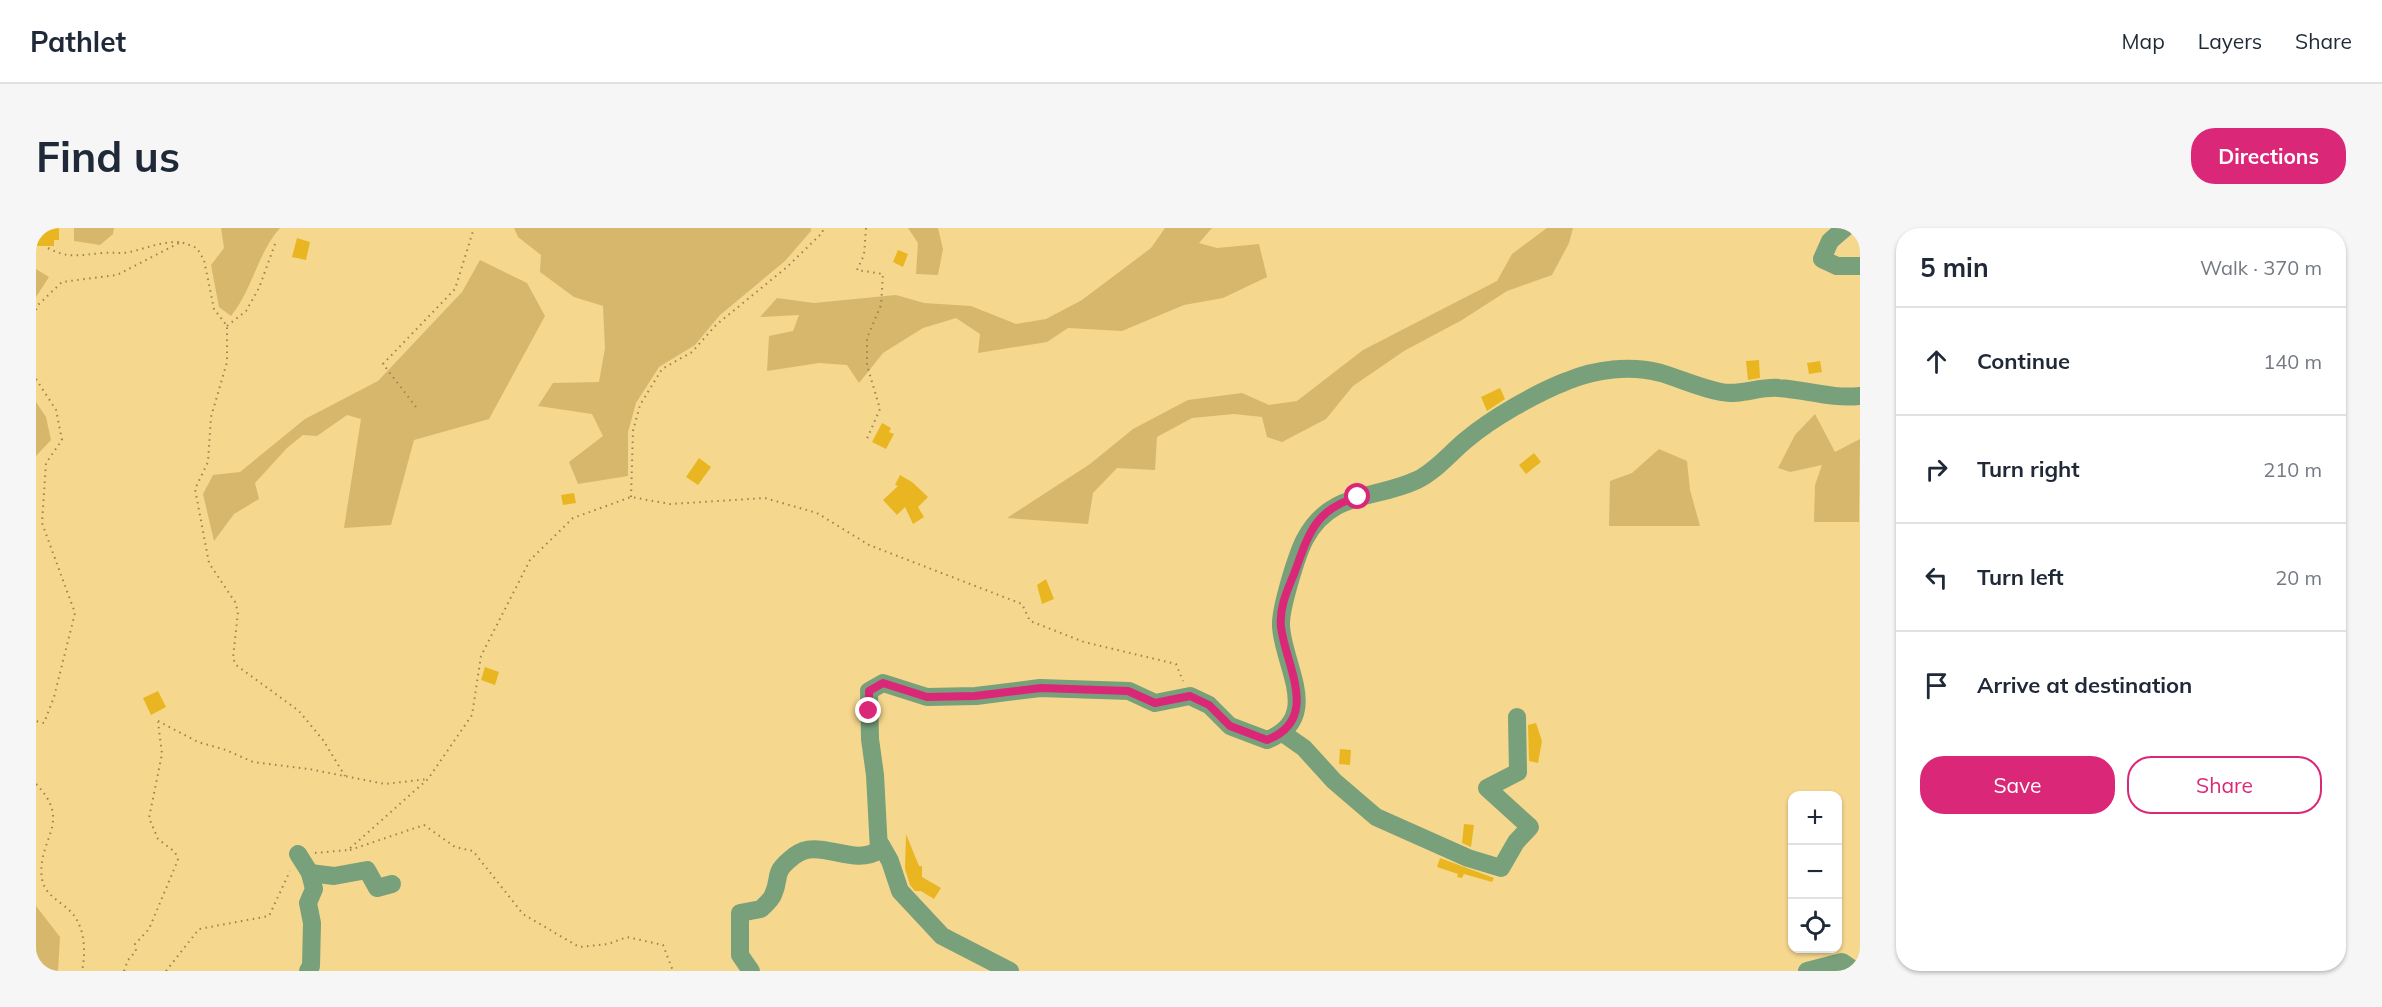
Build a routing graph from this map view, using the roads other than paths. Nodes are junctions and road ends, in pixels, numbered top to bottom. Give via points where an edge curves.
1 (1845, 228) edge
2 (1860, 266) edge
3 (1860, 396) edge
4 (1517, 717) dead end
5 (1284, 734) junction
6 (880, 845) junction
7 (297, 854) road end
8 (310, 873) junction
9 (392, 884) dead end
10 (308, 971) edge
11 (751, 971) edge
12 (1010, 971) edge
13 (1807, 971) edge
14 (1855, 971) edge

1 - 2 street via 1830,241 1822,259 1837,266
3 - 5 street via 1817,395 1778,388 1723,393 1658,372 1612,369 1568,381 1519,406 1467,438 1417,480 1341,502 1305,539 1282,603 1281,626 1294,676 1297,710
4 - 5 street via 1518,772 1487,788 1530,828 1516,842 1501,868 1468,858 1376,817 1334,781 1304,748
5 - 6 street via 1267,740 1230,726 1209,705 1190,696 1155,703 1128,691 1041,688 927,697 883,683 869,691
6 - 11 street via 874,854 850,856 823,848 796,854 777,873 773,895 761,909 740,913 740,955
6 - 12 street via 900,891 942,936
7 - 8 street
8 - 9 street via 334,876 367,870 377,888
8 - 10 street via 314,888 308,903 312,923
13 - 14 street via 1842,962

